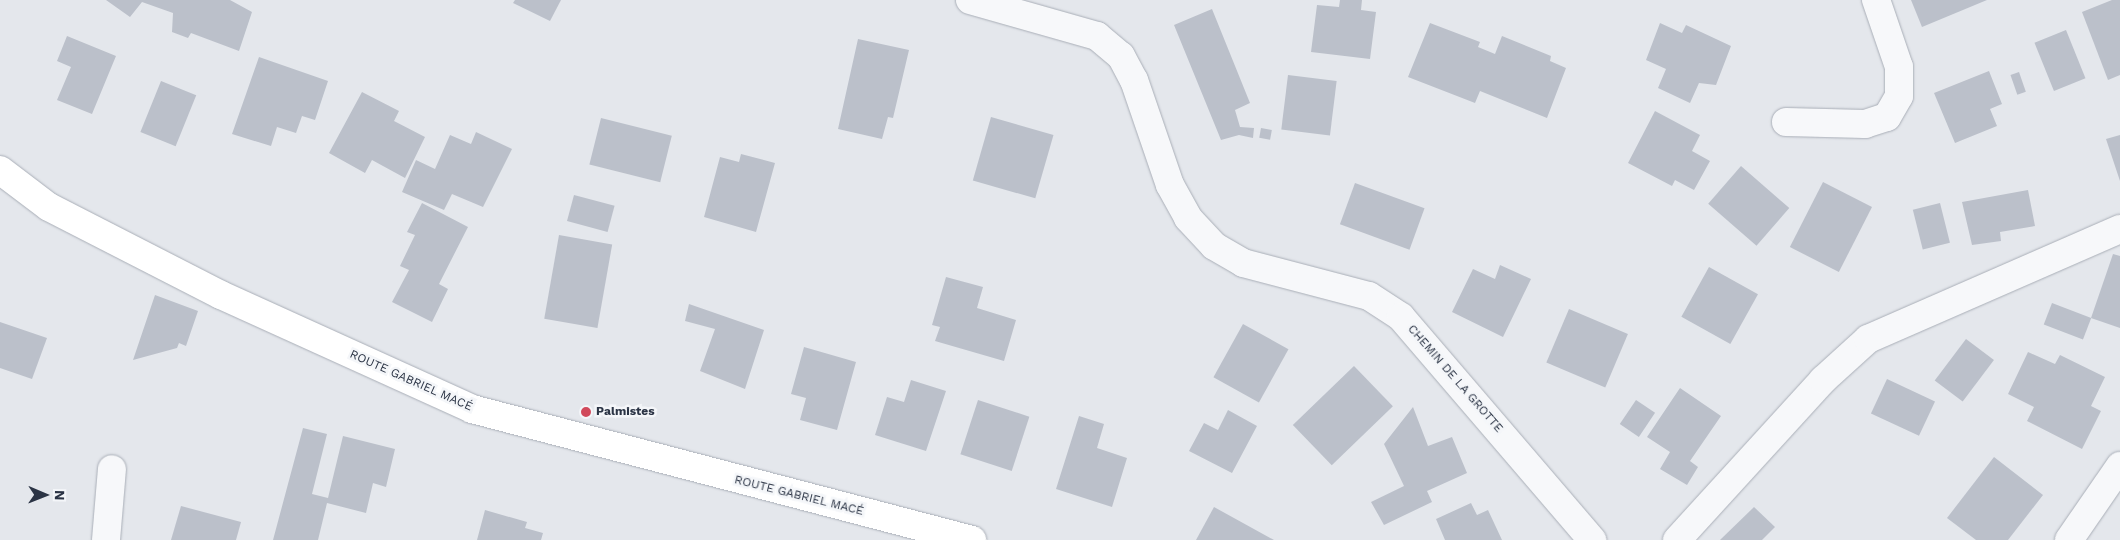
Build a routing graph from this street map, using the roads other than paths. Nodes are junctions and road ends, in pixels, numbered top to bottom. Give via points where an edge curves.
1 (970, 0) edge
2 (1876, 0) edge
3 (1786, 122) dead end
4 (0, 170) edge
5 (2120, 229) edge
6 (2120, 466) edge
7 (112, 469) dead end
8 (106, 540) edge
9 (972, 540) edge
10 (1592, 540) edge
11 (1677, 540) edge
12 (2069, 540) edge

1 - 10 street, CHEMIN DE LA GROTTE via 1097,36 1121,56 1134,80 1170,185 1188,218 1214,246 1243,264 1369,296 1400,317
2 - 3 street via 1899,67 1899,96 1887,117 1865,124
4 - 9 main road, ROUTE GABRIEL MACÉ via 49,207 221,295 472,409
5 - 11 street via 1868,339 1823,380
6 - 12 street
7 - 8 street

